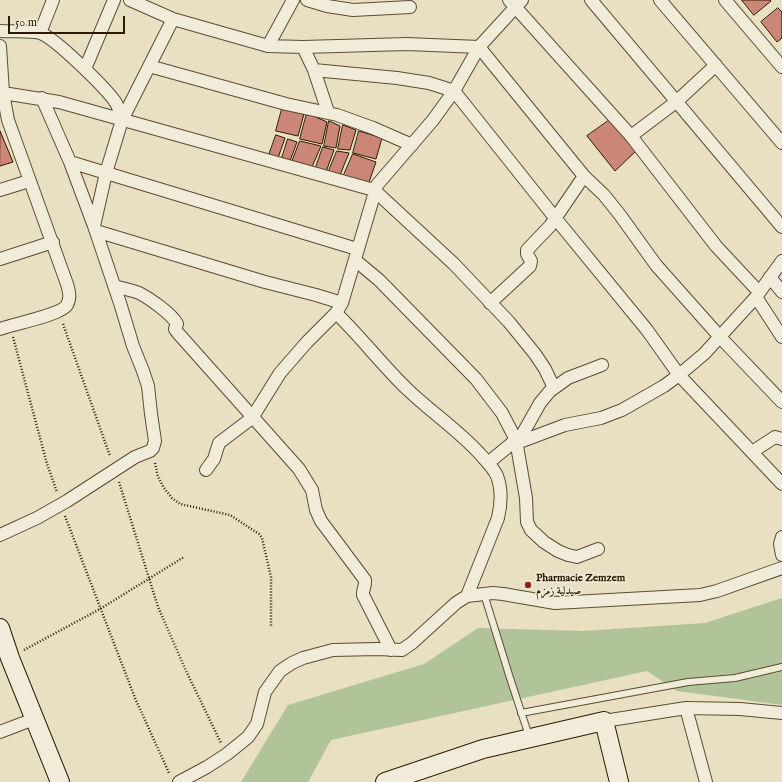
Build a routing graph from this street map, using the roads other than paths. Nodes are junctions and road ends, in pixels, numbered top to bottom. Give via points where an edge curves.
1 (54, 0) edge
2 (114, 0) edge
3 (130, 0) edge
4 (293, 0) edge
5 (307, 0) edge
6 (591, 0) edge
7 (660, 0) edge
8 (725, 0) edge
9 (516, 2) edge
10 (410, 7) dead end
11 (172, 19) junction
12 (0, 31) edge
13 (40, 33) junction
14 (0, 46) edge
15 (268, 46) junction
16 (303, 47) junction
17 (479, 47) junction
18 (716, 65) junction
19 (149, 66) junction
20 (782, 67) edge
21 (85, 69) junction
22 (314, 70) junction
23 (2, 86) edge
24 (454, 91) junction
25 (42, 98) junction
26 (676, 102) junction
27 (328, 112) junction
28 (122, 120) junction
29 (631, 136) junction
30 (782, 144) edge
31 (412, 145) junction
32 (70, 162) junction
33 (106, 173) junction
34 (584, 176) junction
35 (29, 181) junction
36 (0, 190) edge
37 (374, 190) junction
38 (556, 219) junction
39 (95, 228) junction
40 (782, 228) edge
41 (53, 242) junction
42 (356, 255) junction
43 (0, 259) edge
44 (782, 262) edge
45 (770, 277) junction
46 (114, 286) junction
47 (782, 292) edge
48 (758, 295) junction
49 (490, 303) junction
50 (339, 308) junction
51 (5, 327) edge
52 (720, 337) junction
53 (782, 337) edge
54 (602, 365) dead end
55 (679, 375) junction
56 (554, 388) junction
57 (782, 402) edge
58 (252, 418) junction
59 (782, 439) edge
60 (517, 442) junction
61 (752, 452) junction
62 (488, 462) junction
63 (206, 470) dead end
64 (782, 484) edge
65 (0, 535) edge
66 (782, 537) edge
67 (598, 549) dead end
68 (782, 555) edge
69 (782, 568) edge
70 (484, 594) junction
71 (467, 596) junction
72 (0, 628) edge
73 (391, 650) junction
74 (5, 660) edge
75 (782, 667) edge
76 (686, 708) junction
77 (521, 713) junction
78 (782, 714) edge
79 (34, 719) junction
80 (604, 721) junction
81 (0, 732) edge
82 (530, 738) junction
83 (175, 778) edge
84 (55, 781) edge
85 (385, 782) edge
86 (620, 782) edge
87 (706, 782) edge

1 - 13 street
2 - 21 street
3 - 11 street
4 - 15 street
5 - 10 street via 353,10
6 - 26 street
7 - 18 street
8 - 20 street
9 - 17 street
9 - 29 street
11 - 15 street
11 - 19 street
12 - 13 street
13 - 21 street via 53,40
14 - 23 street
15 - 16 street
16 - 17 street via 407,44
16 - 22 street
17 - 24 street
17 - 34 street
18 - 26 street
18 - 30 street
19 - 27 street via 286,104
19 - 28 street
21 - 28 street via 116,104
22 - 24 street via 397,78 429,83
22 - 27 street
23 - 25 street
23 - 35 street via 8,120
24 - 31 street
24 - 38 street
25 - 28 street
25 - 32 street
26 - 29 street
26 - 40 street
27 - 31 street
28 - 33 street
28 - 37 street
29 - 48 street via 716,246
31 - 37 street
32 - 33 street
32 - 39 street
33 - 39 street
33 - 42 street
34 - 38 street
34 - 52 street via 604,195 656,265
35 - 36 street
35 - 41 street
37 - 42 street
37 - 49 street via 454,264
38 - 49 street via 527,250 532,261 530,266
38 - 55 street via 647,330
39 - 46 street
39 - 50 street via 265,282 316,294
41 - 43 street
41 - 51 street via 67,284 67,305 59,312
42 - 50 street
42 - 60 street via 476,379 502,413
44 - 45 street
45 - 47 street
45 - 48 street
46 - 58 street via 139,293 172,318 176,324 176,332
46 - 65 street via 148,386 154,445 150,451 135,457 61,504
48 - 52 street
48 - 53 street
49 - 56 street via 535,354
50 - 58 street via 280,373
50 - 62 street via 354,332 396,379
52 - 55 street
52 - 57 street
54 - 56 street via 568,378
55 - 60 street via 622,410 601,418 565,425
55 - 61 street
56 - 60 street via 546,395
58 - 63 street via 219,443 215,457
58 - 73 street via 309,483 317,514 366,583 363,595
59 - 61 street via 775,437
60 - 62 street
60 - 67 street via 527,503 526,519 531,530 544,542 568,555 577,557
61 - 64 street
62 - 71 street via 497,476 501,507
66 - 68 street
69 - 70 street via 700,595 555,603 514,595
70 - 71 street
70 - 77 lane
71 - 73 street via 409,646 402,650
72 - 74 street
73 - 83 street via 333,650 317,653 280,670 265,692 257,724 248,737 207,767
74 - 79 street
75 - 77 lane via 735,678 688,682
76 - 78 street via 740,709
76 - 80 street
76 - 87 street
77 - 82 lane
79 - 81 street
79 - 84 street
80 - 82 street
80 - 86 street
82 - 85 street via 483,749

